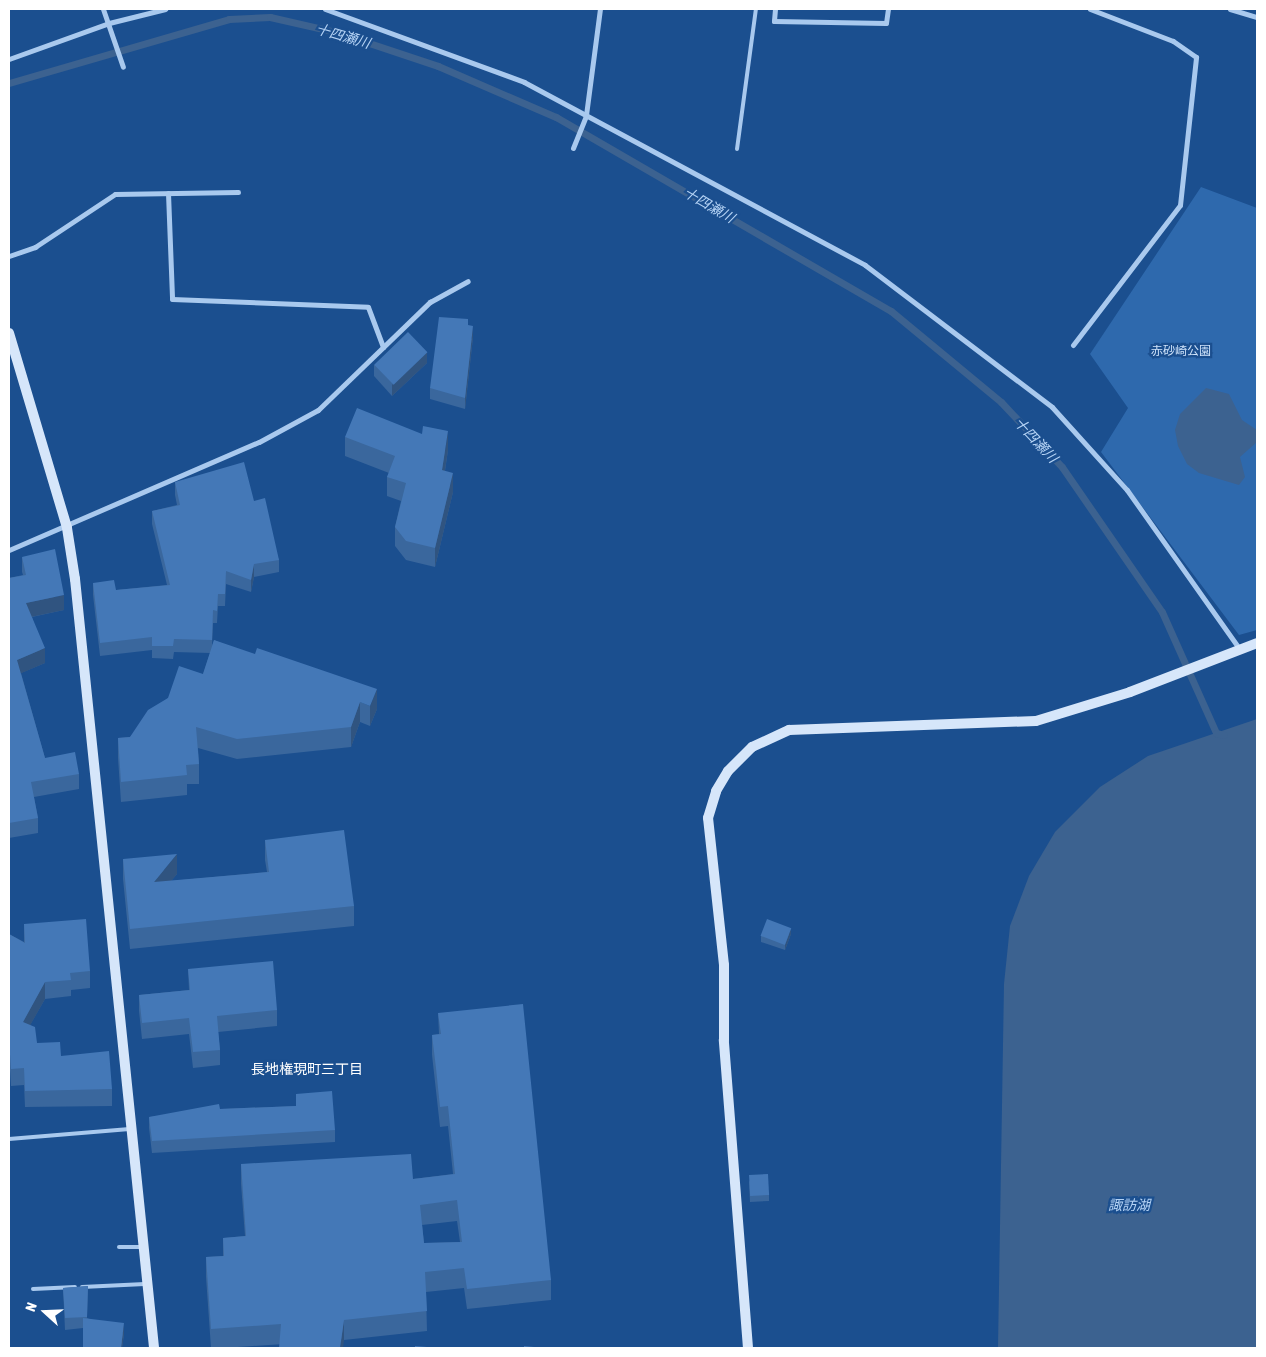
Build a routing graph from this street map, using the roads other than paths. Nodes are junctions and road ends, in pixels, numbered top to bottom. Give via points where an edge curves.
1 (103, 9) edge
2 (165, 9) edge
3 (325, 9) edge
4 (600, 9) edge
5 (756, 9) edge
6 (775, 9) edge
7 (888, 9) edge
8 (1090, 9) edge
9 (1230, 9) edge
10 (1257, 17) edge
11 (109, 26) junction
12 (9, 59) edge
13 (121, 65) dead end
14 (586, 118) junction
15 (574, 146) dead end
16 (737, 150) dead end
17 (238, 192) dead end
18 (168, 193) junction
19 (9, 256) edge
20 (468, 281) dead end
21 (9, 333) edge
22 (1073, 345) dead end
23 (383, 347) junction
24 (66, 528) junction
25 (9, 550) edge
26 (1257, 643) edge
27 (1238, 647) junction
28 (132, 1128) junction
29 (9, 1139) edge
30 (119, 1247) dead end
31 (144, 1247) junction
32 (148, 1284) junction
33 (33, 1289) dead end
34 (154, 1348) edge
35 (748, 1348) edge

1 - 11 street
2 - 11 street
3 - 14 street via 524,82
4 - 14 street
5 - 16 lane
6 - 7 street via 774,21 886,23
8 - 22 street via 1173,41 1196,57 1180,206
9 - 10 street
11 - 12 street
11 - 13 street
14 - 15 street
14 - 27 street via 865,265 1052,407 1127,490
17 - 18 street
18 - 19 street via 115,194 35,247
18 - 23 street via 172,299 368,307
20 - 23 street via 430,302
21 - 24 street
23 - 24 street via 318,410 259,442
24 - 25 street
24 - 28 street via 101,809
26 - 27 street
27 - 35 street via 1145,685 1036,721 789,730 752,747 716,791 708,818 724,965 724,1040
28 - 29 lane
28 - 31 street
30 - 31 lane
31 - 32 street
32 - 33 lane
32 - 34 street

